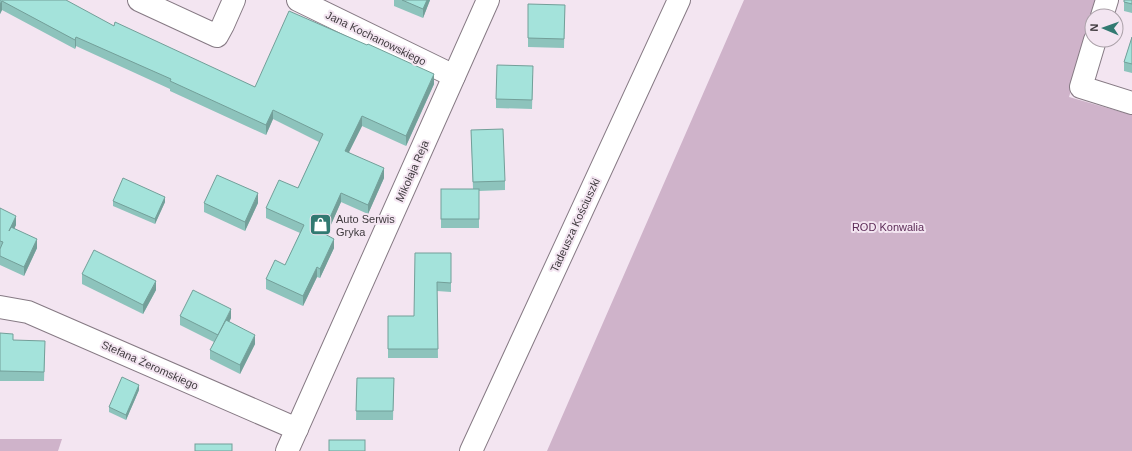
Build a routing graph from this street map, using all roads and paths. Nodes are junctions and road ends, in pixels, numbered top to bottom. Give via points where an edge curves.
1 (139, 0) edge
2 (234, 0) edge
3 (298, 0) edge
4 (488, 0) edge
5 (679, 0) edge
6 (1093, 48) edge
7 (454, 76) junction
8 (1132, 103) edge
9 (0, 307) edge
10 (298, 429) junction
11 (287, 451) edge
12 (471, 451) edge

1 - 2 street via 217,36
3 - 7 street, Jana Kochanowskiego
4 - 7 street, Mikołaja Reja
5 - 12 street, Tadeusza Kościuszki
6 - 8 street via 1081,87
7 - 10 street, Mikołaja Reja
9 - 10 street, Stefana Żeromskiego via 28,312
10 - 11 street, Mikołaja Reja

